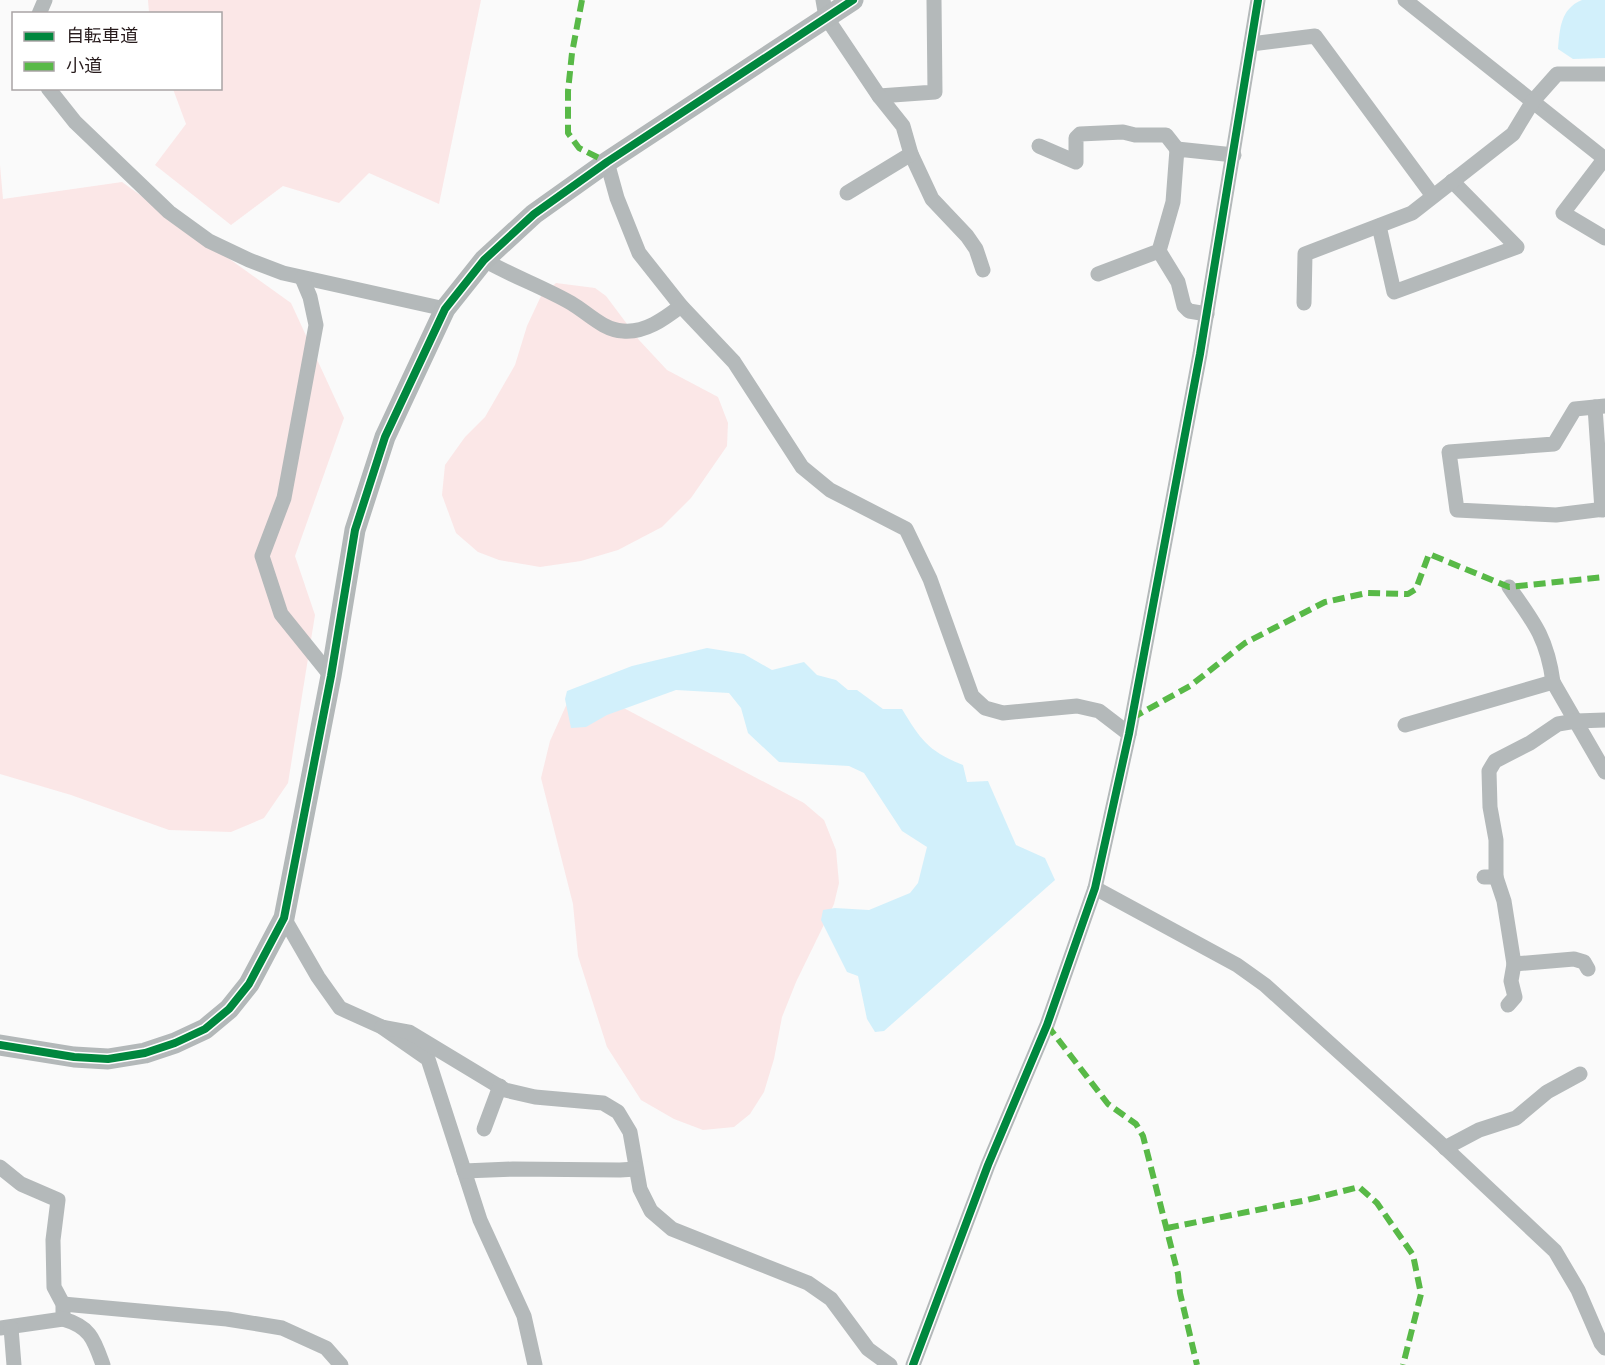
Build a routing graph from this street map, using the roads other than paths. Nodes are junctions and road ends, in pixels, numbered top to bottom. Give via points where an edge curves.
1 (853, 0) edge
2 (934, 0) edge
3 (1258, 0) edge
4 (1405, 0) edge
5 (824, 8) edge
6 (1251, 44) junction
7 (1605, 74) edge
8 (50, 90) edge
9 (879, 96) junction
10 (1533, 101) junction
11 (1039, 146) dead end
12 (1177, 149) junction
13 (911, 154) junction
14 (1234, 155) junction
15 (1605, 159) edge
16 (607, 162) junction
17 (1452, 182) junction
18 (847, 193) dead end
19 (1433, 196) junction
20 (1379, 226) junction
21 (1605, 238) edge
22 (1159, 251) junction
23 (484, 261) junction
24 (983, 270) dead end
25 (1098, 274) dead end
26 (302, 278) junction
27 (1304, 303) dead end
28 (681, 306) junction
29 (445, 309) junction
30 (1207, 314) junction
31 (1600, 406) edge
32 (1603, 510) edge
33 (1509, 587) dead end
34 (331, 676) junction
35 (1553, 682) junction
36 (1605, 720) edge
37 (1576, 721) junction
38 (1405, 724) dead end
39 (1129, 735) junction
40 (1605, 772) edge
41 (1095, 888) junction
42 (284, 918) junction
43 (1514, 964) junction
44 (1588, 969) dead end
45 (1508, 1005) dead end
46 (382, 1027) junction
47 (0, 1045) edge
48 (1580, 1074) dead end
49 (500, 1086) junction
50 (484, 1129) dead end
51 (1445, 1148) junction
52 (0, 1167) edge
53 (636, 1168) junction
54 (464, 1171) junction
55 (63, 1311) junction
56 (5, 1328) edge
57 (1605, 1348) edge
58 (14, 1365) edge
59 (103, 1365) edge
60 (341, 1365) edge
61 (535, 1365) edge
62 (890, 1365) edge
63 (913, 1365) edge

1 - 5 street
2 - 9 street via 935,92
3 - 6 street
4 - 10 street
5 - 9 street
5 - 16 street
6 - 14 street
6 - 19 street via 1315,36
7 - 10 street via 1557,74
8 - 26 street via 75,122 169,213 219,246
9 - 13 street via 903,126
10 - 15 street
10 - 17 street via 1513,134
11 - 12 street via 1076,162 1076,138 1080,134 1123,132 1166,135
12 - 14 street
12 - 22 street via 1173,202
13 - 18 street
13 - 24 street via 932,199 967,236
14 - 30 street
15 - 21 street via 1563,213
16 - 23 street via 534,214
16 - 28 street via 639,254
17 - 19 street
17 - 20 street via 1517,247 1394,292
19 - 20 street via 1412,213
20 - 27 street via 1305,254
22 - 25 street
22 - 30 street via 1178,282 1184,306 1189,311
23 - 28 street via 571,303 604,326 623,331 661,322
23 - 29 street
26 - 29 street
26 - 34 street via 316,325 285,498 262,556 281,614
28 - 39 street via 734,362 802,467 830,490 906,529 930,579 972,696 985,708 1003,713 1077,706 1099,711
29 - 34 street via 385,437 354,530
30 - 39 street
31 - 32 street
31 - 32 street via 1575,408 1554,444 1449,452 1457,510 1556,515
33 - 35 street via 1536,624 1549,655
34 - 42 street
35 - 37 street
35 - 38 street
36 - 37 street
37 - 40 street
37 - 43 street via 1558,724 1495,761 1489,771 1496,840 1490,877 1504,901
39 - 41 street
41 - 51 street via 1265,985
41 - 63 street via 1047,1025 988,1166
42 - 46 street via 340,1008
42 - 47 street via 249,984 229,1009 205,1029 175,1043 108,1059
43 - 44 street via 1574,959 1584,962
43 - 45 street via 1511,981 1515,997
46 - 49 street via 410,1032
46 - 54 street via 428,1059
48 - 51 street via 1547,1092 1516,1118 1479,1130
49 - 50 street
49 - 53 street via 535,1097 611,1107 630,1132
51 - 57 street via 1555,1251
52 - 55 street via 21,1184 58,1200 53,1240 54,1287
53 - 54 street
53 - 62 street via 639,1189 651,1211 672,1229 808,1283 831,1299 868,1349
54 - 61 street via 480,1220 524,1316
55 - 56 street
55 - 59 street via 93,1337
55 - 60 street via 227,1319 282,1328 326,1348
56 - 58 street

